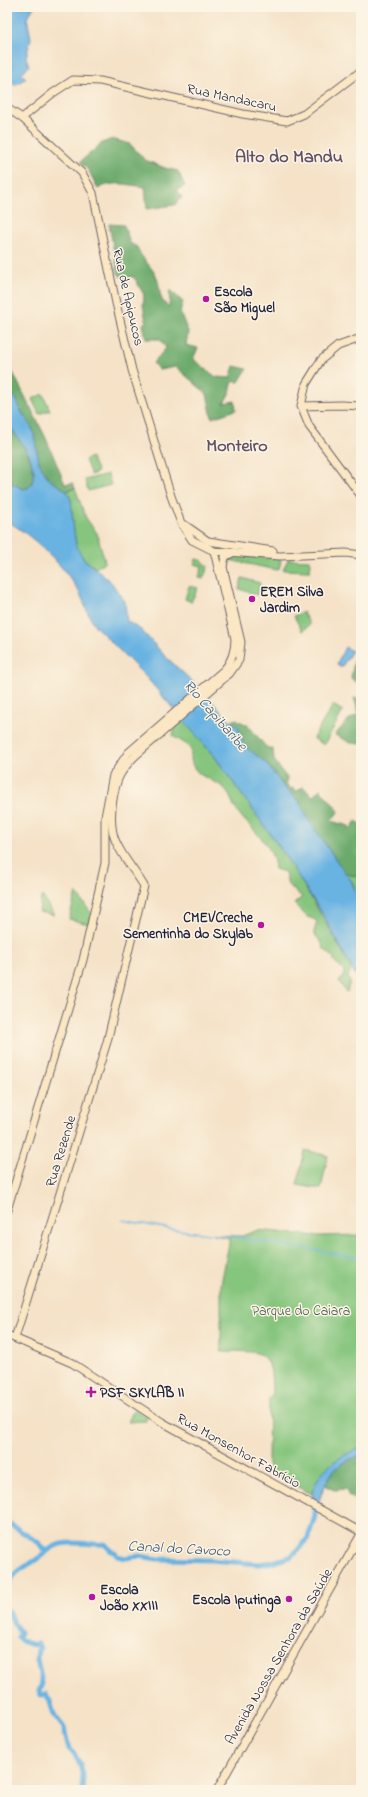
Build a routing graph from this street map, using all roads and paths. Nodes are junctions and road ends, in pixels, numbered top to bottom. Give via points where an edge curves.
1 (361, 72) edge
2 (7, 108) edge
3 (22, 118) junction
4 (361, 338) edge
5 (301, 406) junction
6 (361, 406) edge
7 (361, 496) edge
8 (181, 523) junction
9 (248, 546) junction
10 (214, 551) junction
11 (234, 552) junction
12 (286, 555) junction
13 (361, 555) edge
14 (220, 566) junction
15 (109, 807) junction
16 (106, 840) junction
17 (115, 841) junction
18 (7, 1210) edge
19 (7, 1335) edge
20 (15, 1338) junction
21 (361, 1533) edge
22 (217, 1790) edge

1 - 3 street, Rua Mandacaru via 304,114 287,121 250,116 84,79 70,82
2 - 3 street, Rua de Apipucos
3 - 8 street, Rua de Apipucos via 82,173 93,193 132,370
4 - 5 street via 338,346 321,360 306,384
5 - 6 street
5 - 7 street via 309,426
8 - 9 street via 208,541
8 - 10 street, Rua de Apipucos via 192,540
9 - 10 street
9 - 12 street
10 - 11 street
10 - 14 street
11 - 12 street
11 - 14 street via 225,557
12 - 13 street
14 - 15 street via 235,639 233,657 224,670 119,764 110,782
15 - 16 street
15 - 17 street
16 - 17 street via 110,838
16 - 18 street via 105,863 83,960
17 - 20 street, Rua Rezende via 144,886 107,1042
19 - 20 street, Rua Monsenhor Fabrício
20 - 21 street, Rua Monsenhor Fabrício via 72,1363 162,1422
21 - 22 street, Avenida Nossa Senhora da Saúde

